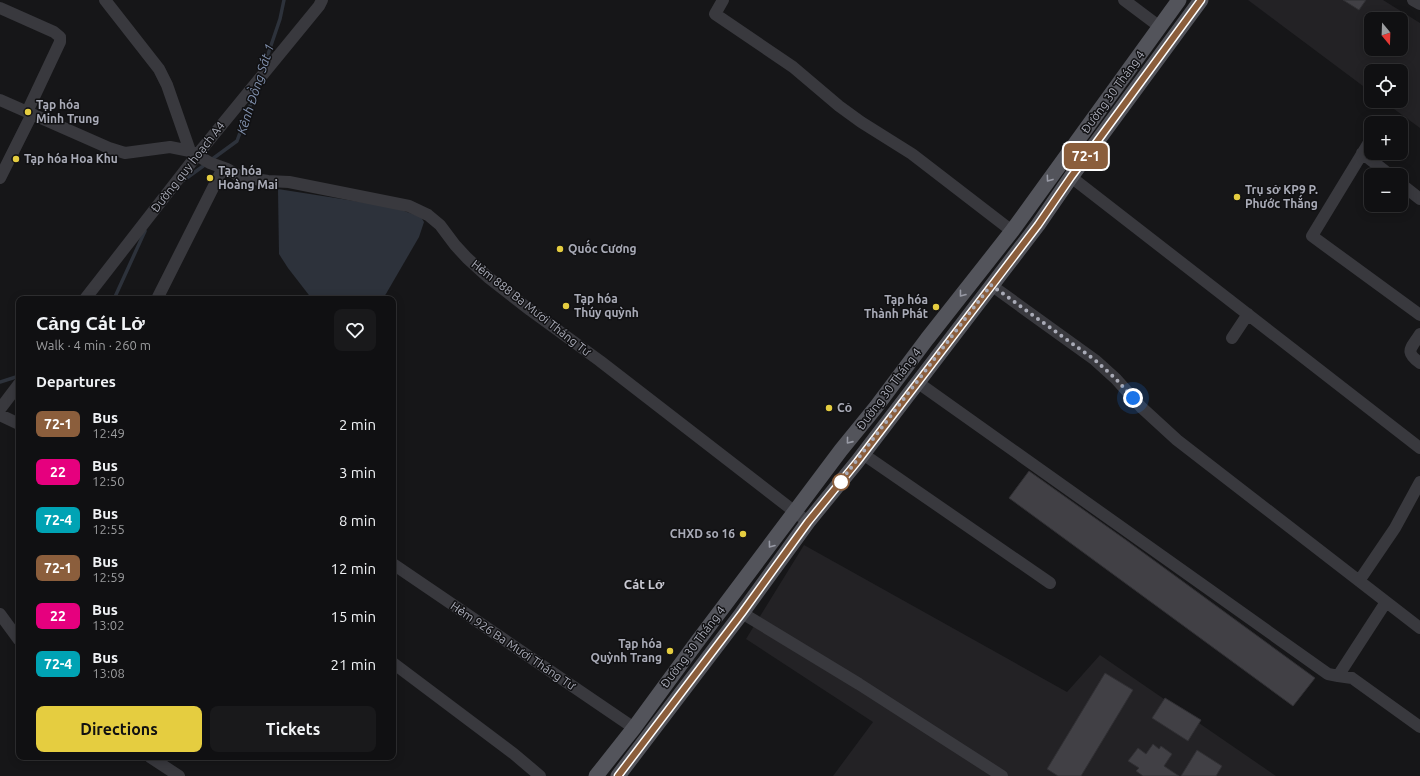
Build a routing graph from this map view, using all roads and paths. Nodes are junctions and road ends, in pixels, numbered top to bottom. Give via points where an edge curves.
1 (105, 0) edge
2 (322, 0) edge
3 (723, 0) edge
4 (1124, 0) edge
5 (1179, 0) edge
6 (1201, 0) edge
7 (1413, 0) edge
8 (1420, 4) edge
9 (0, 8) edge
10 (1160, 27) junction
11 (0, 100) edge
12 (30, 113) junction
13 (1364, 150) edge
14 (193, 153) junction
15 (1362, 153) junction
16 (223, 168) junction
17 (1381, 168) edge
18 (1071, 177) junction
19 (0, 178) edge
20 (1408, 190) edge
21 (1420, 199) edge
22 (1012, 231) junction
23 (976, 276) junction
24 (991, 285) junction
25 (87, 296) edge
26 (159, 296) edge
27 (1248, 314) junction
28 (1420, 315) edge
29 (1420, 334) edge
30 (1232, 338) dead end
31 (1420, 363) edge
32 (917, 382) junction
33 (16, 388) edge
34 (0, 409) edge
35 (0, 415) edge
36 (16, 423) edge
37 (1420, 448) edge
38 (863, 454) junction
39 (1420, 482) edge
40 (795, 512) junction
41 (808, 522) junction
42 (396, 566) edge
43 (1360, 581) junction
44 (1050, 583) dead end
45 (1386, 602) junction
46 (727, 603) junction
47 (742, 613) junction
48 (0, 614) edge
49 (1420, 628) edge
50 (16, 636) edge
51 (396, 666) edge
52 (1338, 676) junction
53 (1420, 727) edge
54 (634, 728) junction
55 (154, 760) edge
56 (178, 776) edge
57 (540, 776) edge
58 (596, 776) edge
59 (618, 776) edge
60 (1002, 776) edge

1 - 14 street via 159,69
2 - 14 street, Đường quy hoạch A4
3 - 22 street via 715,14 793,67 839,106 923,162
4 - 10 street
5 - 10 main road, Đường 30 Tháng 4
6 - 18 main road, Đường 30 Tháng 4
7 - 8 street
9 - 12 street via 60,37
10 -> 22 main road, Đường 30 Tháng 4
11 - 12 street, Hẻm 888 Ba Mươi Tháng Tư
12 - 14 street, Hẻm 888 Ba Mươi Tháng Tư via 125,153 170,147
12 - 19 street
13 - 15 street
14 - 16 street, Hẻm 888 Ba Mươi Tháng Tư
14 - 25 street, Đường quy hoạch A4
15 - 17 street
15 - 28 street via 1312,236
16 - 26 street
16 - 40 street, Hẻm 888 Ba Mươi Tháng Tư via 241,177 296,183 409,206 428,215 489,278
18 - 24 main road, Đường 30 Tháng 4 via 1038,225
18 - 27 street
20 - 21 street
22 - 23 main road, Đường 30 Tháng 4
23 - 24 main road
23 -> 40 main road, Đường 30 Tháng 4
24 - 32 main road, Đường 30 Tháng 4
24 - 43 street via 1095,360 1177,440
27 - 30 street
27 - 37 street
29 - 31 street via 1410,352
32 - 38 main road, Đường 30 Tháng 4
32 - 52 street via 1328,674
33 - 34 street
35 - 36 street
38 - 41 main road, Đường 30 Tháng 4
38 - 44 street
39 - 43 street via 1395,528
40 - 41 street, Hẻm 888 Ba Mươi Tháng Tư
40 -> 46 main road, Đường 30 Tháng 4
41 - 47 main road, Đường 30 Tháng 4
42 - 54 street, Hẻm 926 Ba Mươi Tháng Tư
43 - 45 street
45 - 49 street
45 - 52 street
46 - 47 main road
46 - 54 main road, Đường 30 Tháng 4
47 - 59 main road, Đường 30 Tháng 4
47 - 60 street
48 - 50 street
51 - 57 street
52 - 53 street via 1352,678
54 - 58 main road, Đường 30 Tháng 4
55 - 56 street

